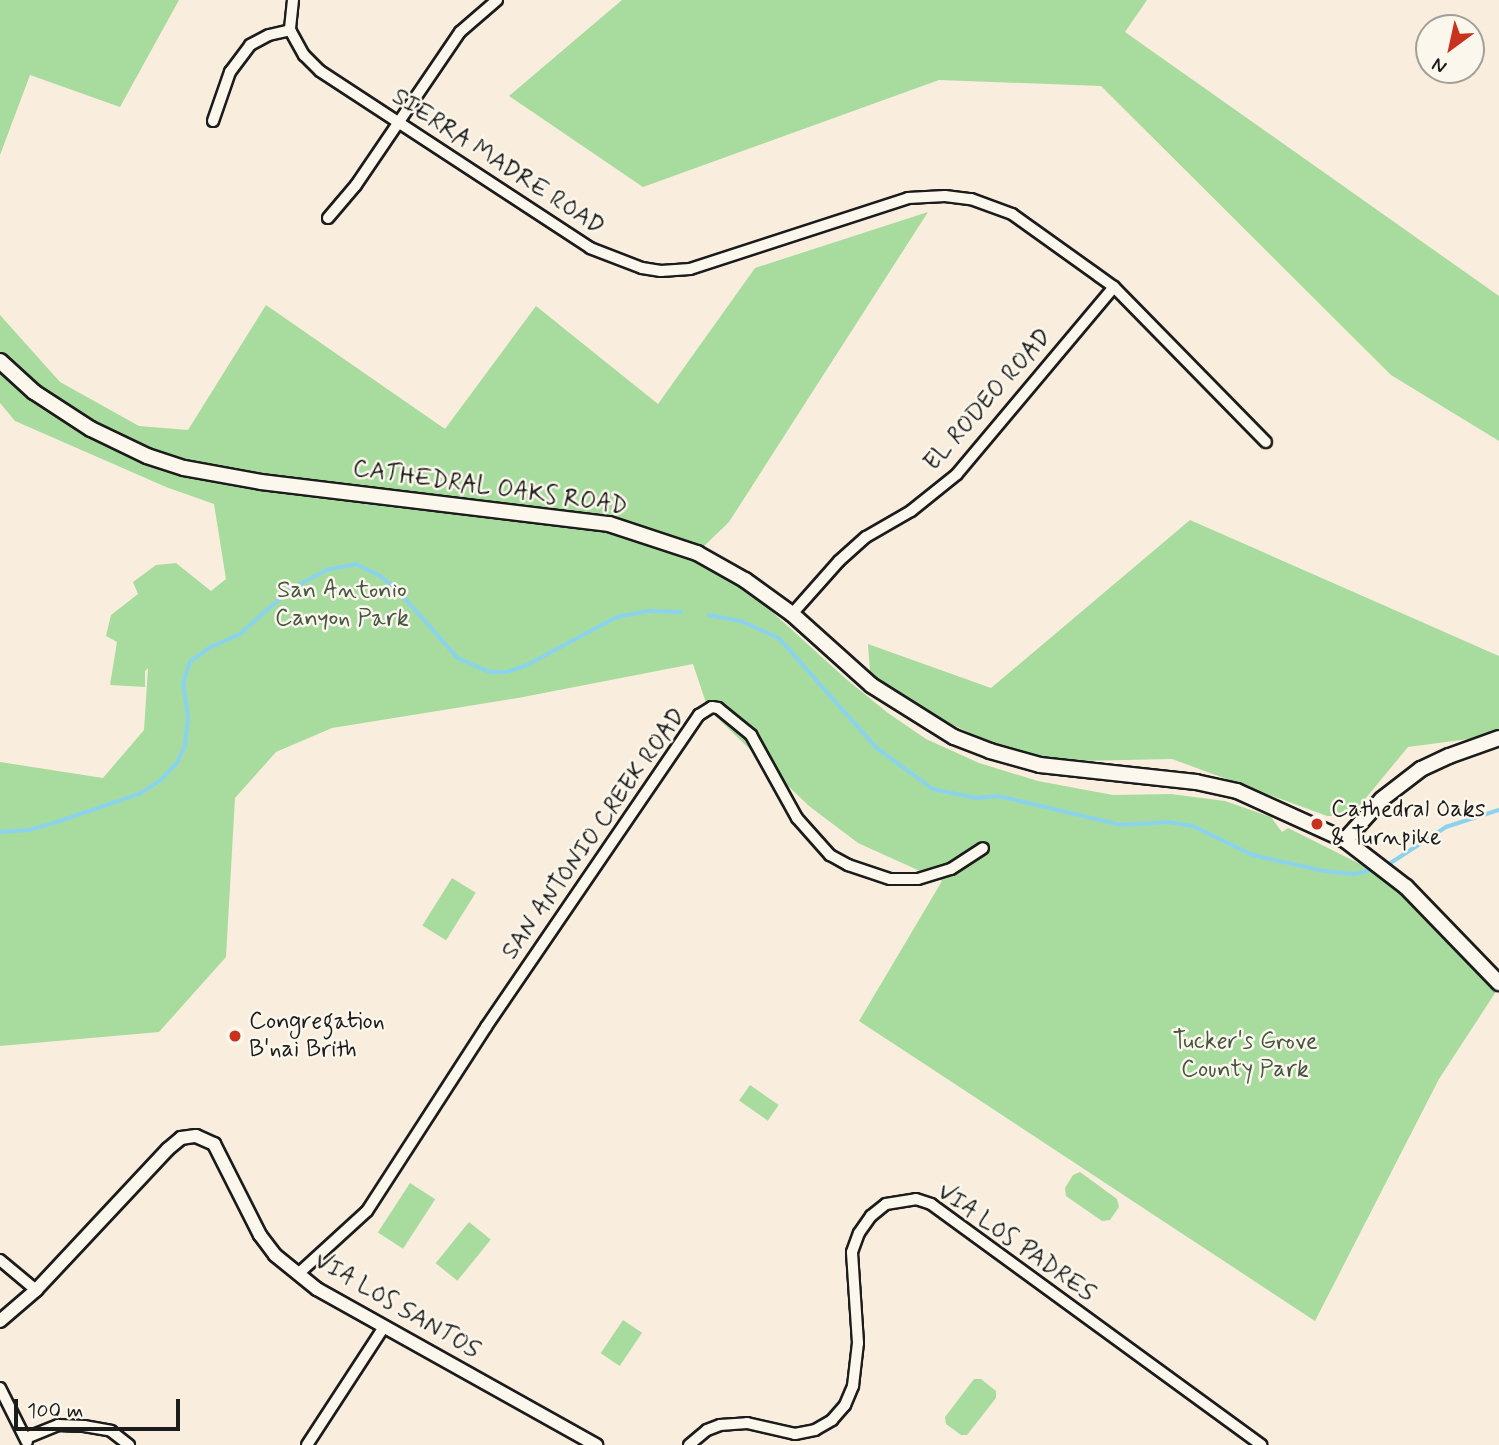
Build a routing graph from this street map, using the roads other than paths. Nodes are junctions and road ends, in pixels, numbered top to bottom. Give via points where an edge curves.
1 (293, 0) edge
2 (497, 0) edge
3 (290, 30) junction
4 (213, 121) dead end
5 (397, 121) junction
6 (328, 218) dead end
7 (1114, 287) junction
8 (0, 361) edge
9 (1266, 442) dead end
10 (792, 614) junction
11 (1499, 738) edge
12 (1345, 840) junction
13 (983, 848) dead end
14 (1499, 983) edge
15 (0, 1260) edge
16 (298, 1274) junction
17 (36, 1290) junction
18 (0, 1321) edge
19 (384, 1326) junction
20 (0, 1388) edge
21 (27, 1442) edge
22 (129, 1445) edge
23 (307, 1445) edge
24 (596, 1445) edge
25 (689, 1445) edge
26 (1261, 1445) edge

1 - 3 street
2 - 5 street via 460,32
3 - 4 street via 250,46 230,72
3 - 5 street, SIERRA MADRE ROAD via 304,55 326,75
5 - 6 street via 356,185
5 - 7 street, SIERRA MADRE ROAD via 590,248 642,268 690,269 908,198 945,196 971,199 1012,214
7 - 9 street, SIERRA MADRE ROAD
7 - 10 street, EL RODEO ROAD via 957,474 911,511 866,537
8 - 10 main road, CATHEDRAL OAKS ROAD via 64,412 148,456 184,468 261,482 610,524 697,553
10 - 12 main road, CATHEDRAL OAKS ROAD via 871,685 954,737 1040,765 1196,782 1237,791
11 - 12 main road via 1421,769 1382,799
12 - 14 main road, CATHEDRAL OAKS ROAD via 1406,887
13 - 16 street, SAN ANTONIO CREEK ROAD via 951,869 918,879 890,879 848,865 830,855 797,818 751,735 718,708 699,715 367,1211
15 - 17 street
16 - 17 street, VIA LOS SANTOS via 260,1235 214,1144 190,1136 167,1149
16 - 19 street, VIA LOS SANTOS
17 - 18 street
19 - 23 street
19 - 24 street, VIA LOS SANTOS
20 - 21 street
21 - 22 street via 58,1425 111,1431
25 - 26 street, VIA LOS PADRES via 720,1425 747,1423 795,1434 832,1420 853,1386 858,1333 852,1252 859,1233 886,1204 916,1199 931,1204

